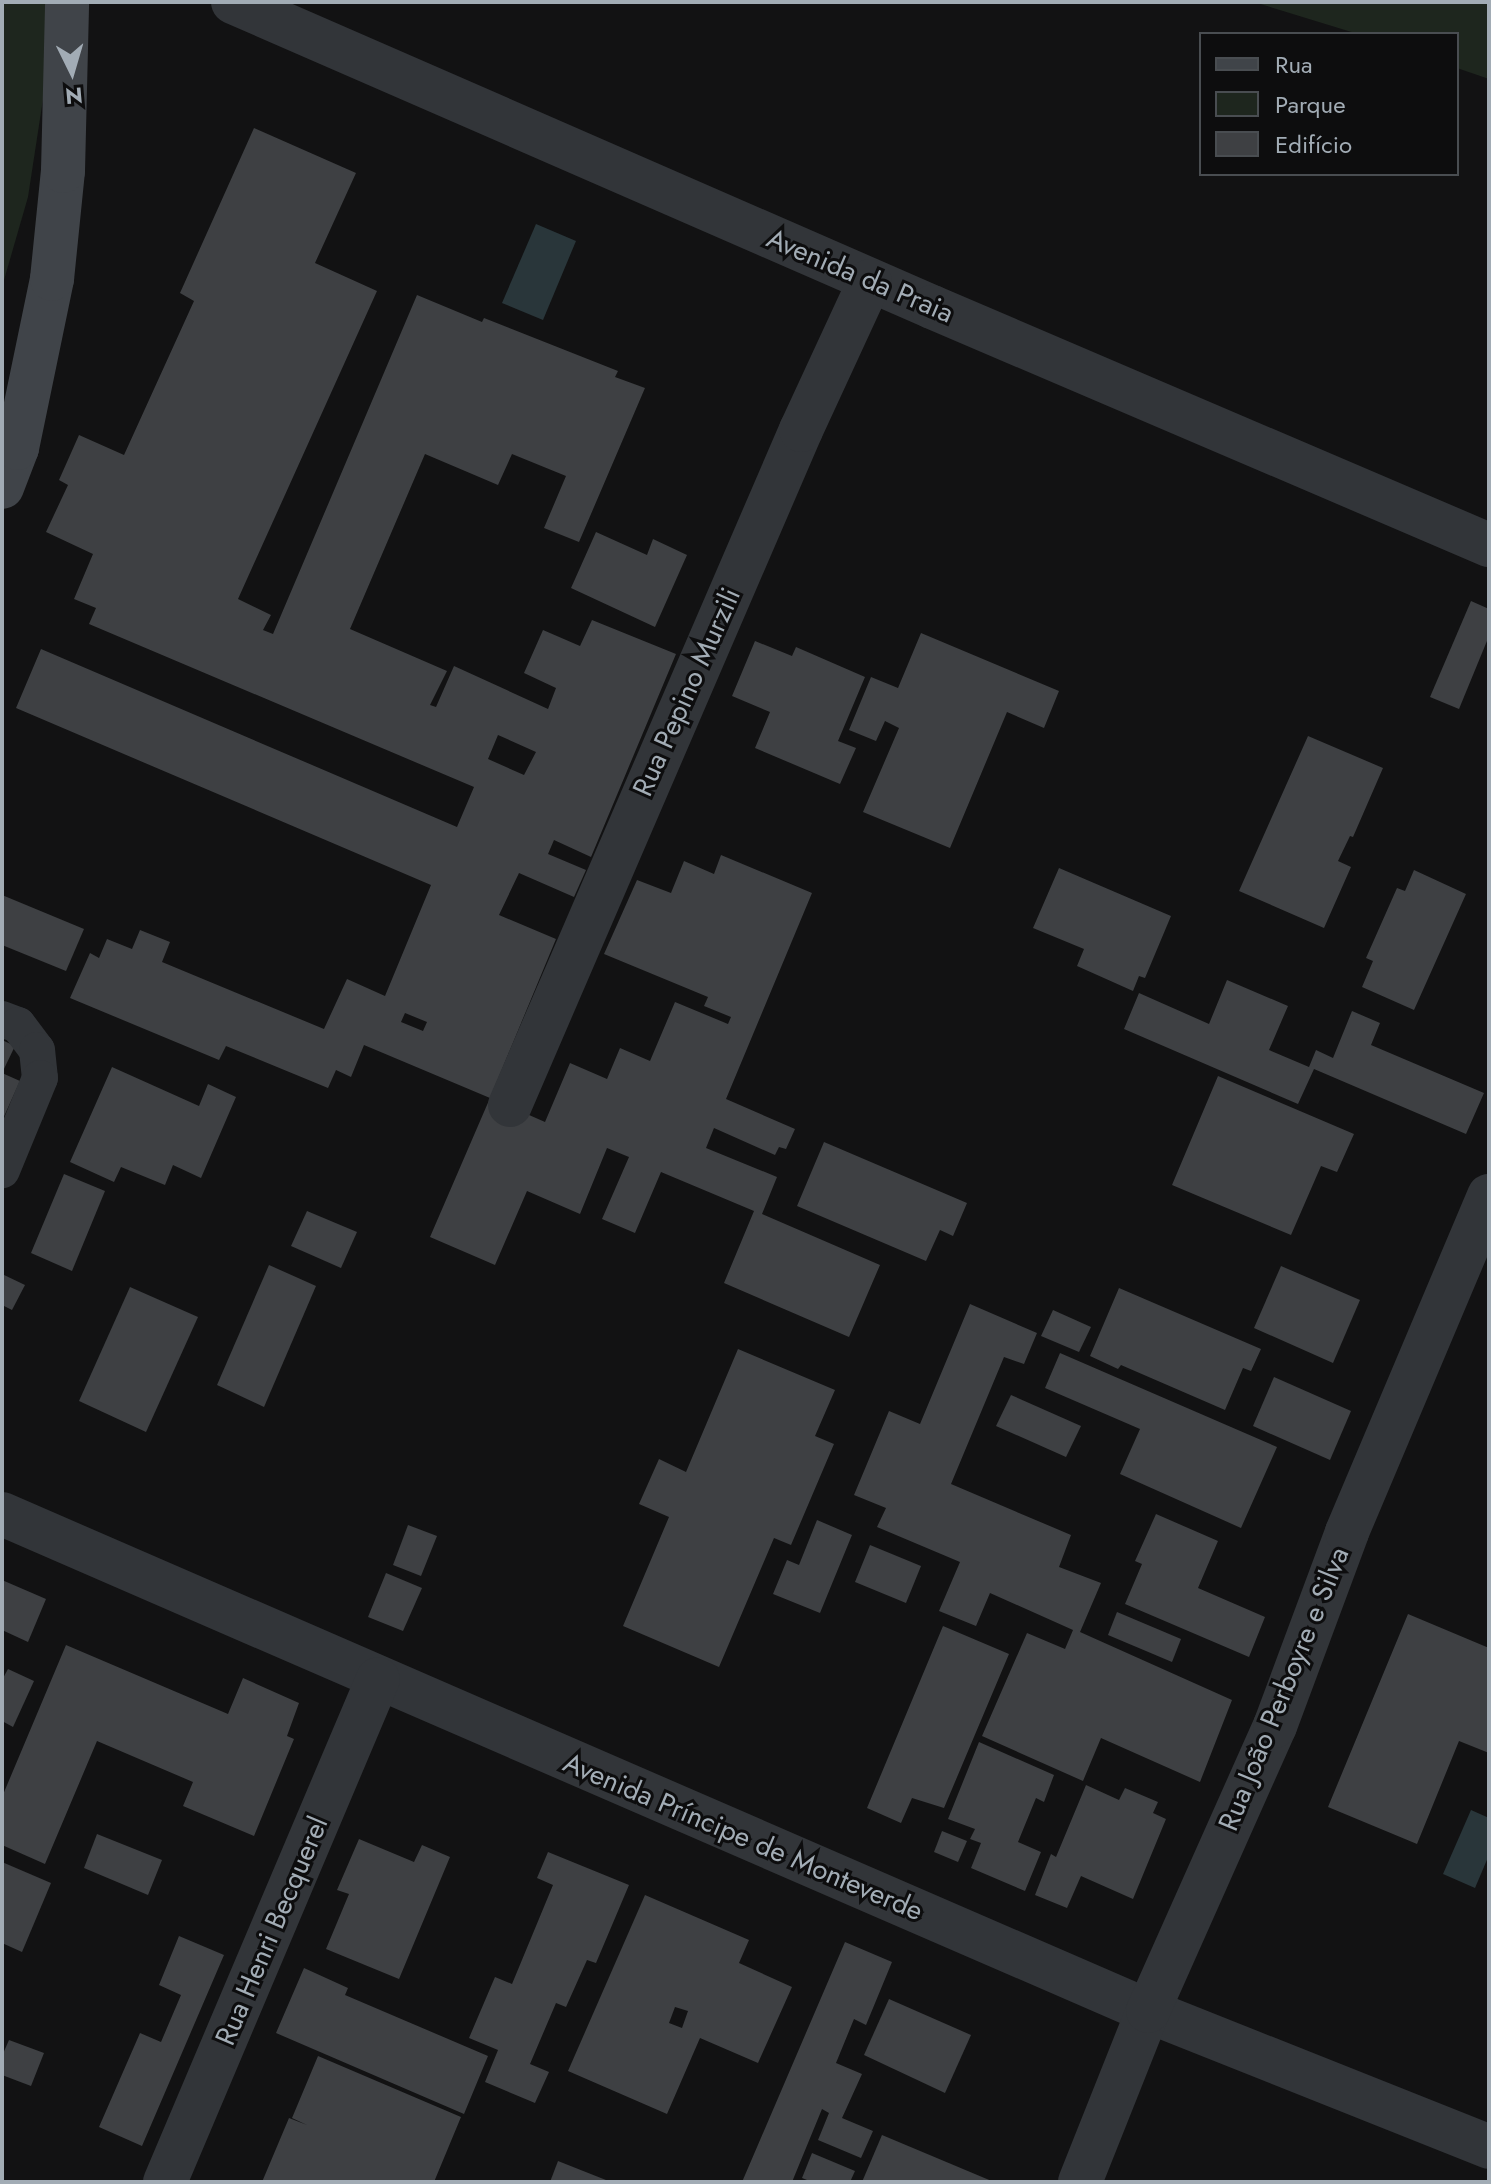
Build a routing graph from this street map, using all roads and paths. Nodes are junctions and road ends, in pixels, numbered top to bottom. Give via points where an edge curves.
1 (67, 2) edge
2 (233, 2) edge
3 (870, 281) junction
4 (2, 487) edge
5 (1489, 545) edge
6 (2, 1019) edge
7 (510, 1105) dead end
8 (2, 1170) edge
9 (1489, 1196) edge
10 (2, 1514) edge
11 (378, 1679) junction
12 (1148, 2011) junction
13 (1489, 2147) edge
14 (165, 2182) edge
15 (1080, 2182) edge

1 - 4 main road via 63,171 52,279 17,448
2 - 3 street, Avenida da Praia
3 - 5 street, Avenida da Praia
3 - 7 street, Rua Pepino Murzili
6 - 8 lane via 18,1025 37,1050 40,1078
9 - 12 street, Rua João Perboyre e Silva via 1347,1532 1275,1726
10 - 11 street, Avenida Príncipe de Monteverde
11 - 12 street, Avenida Príncipe de Monteverde
11 - 14 street, Rua Henri Becquerel
12 - 13 street, Avenida Príncipe de Monteverde
12 - 15 street, Rua João Perboyre e Silva

